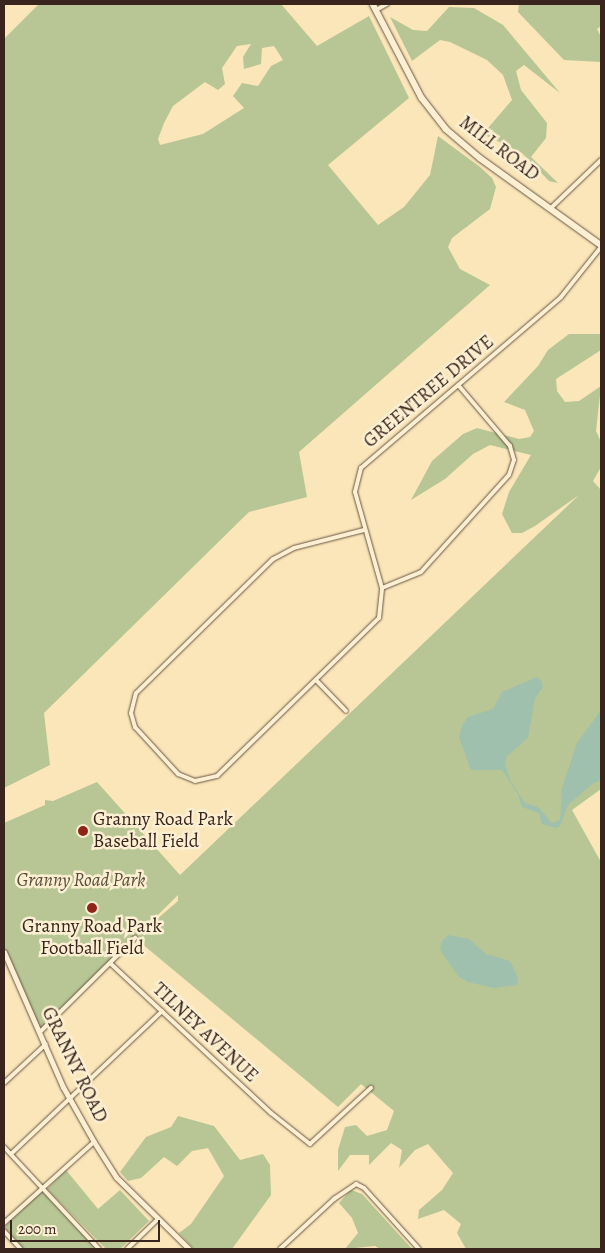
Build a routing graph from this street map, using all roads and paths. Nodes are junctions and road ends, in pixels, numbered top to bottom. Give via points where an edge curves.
1 (387, 4) edge
2 (374, 7) edge
3 (601, 160) edge
4 (552, 207) junction
5 (601, 246) edge
6 (458, 385) junction
7 (364, 530) junction
8 (382, 588) junction
9 (316, 680) junction
10 (346, 711) dead end
11 (135, 938) dead end
12 (4, 952) edge
13 (110, 963) junction
14 (162, 1011) junction
15 (40, 1032) junction
16 (46, 1044) junction
17 (4, 1083) edge
18 (371, 1088) dead end
19 (69, 1099) junction
20 (94, 1142) junction
21 (4, 1147) edge
22 (11, 1154) junction
23 (42, 1188) junction
24 (158, 1219) junction
25 (4, 1223) edge
26 (4, 1231) edge
27 (20, 1249) edge
28 (99, 1249) edge
29 (127, 1249) edge
30 (189, 1249) edge
31 (280, 1249) edge
32 (419, 1249) edge

1 - 2 street
2 - 4 main road, MILL ROAD via 416,87 439,121 469,151
3 - 4 street
4 - 5 main road, MILL ROAD
5 - 6 street, GREENTREE DRIVE via 561,297
6 - 7 street, GREENTREE DRIVE via 361,468 355,492
6 - 8 street via 510,446 514,460 509,475 422,572
7 - 8 street, GREENTREE DRIVE
7 - 9 street via 294,548 273,559 140,689 132,706 132,721 184,778 195,781 217,776
8 - 9 street via 379,618
9 - 10 street
11 - 13 street
12 - 15 street, GRANNY ROAD
13 - 14 street, TILNEY AVENUE
13 - 15 street
14 - 18 street, TILNEY AVENUE via 310,1144
14 - 19 street
15 - 16 street, GRANNY ROAD
16 - 17 street
16 - 19 street, GRANNY ROAD
19 - 20 street, GRANNY ROAD
19 - 22 street
20 - 23 street
20 - 24 street, GRANNY ROAD via 116,1176
21 - 22 street
22 - 23 street
23 - 25 street
23 - 28 street
24 - 29 street
24 - 30 street, GRANNY ROAD
26 - 27 street
31 - 32 street via 342,1192 356,1184 364,1188

